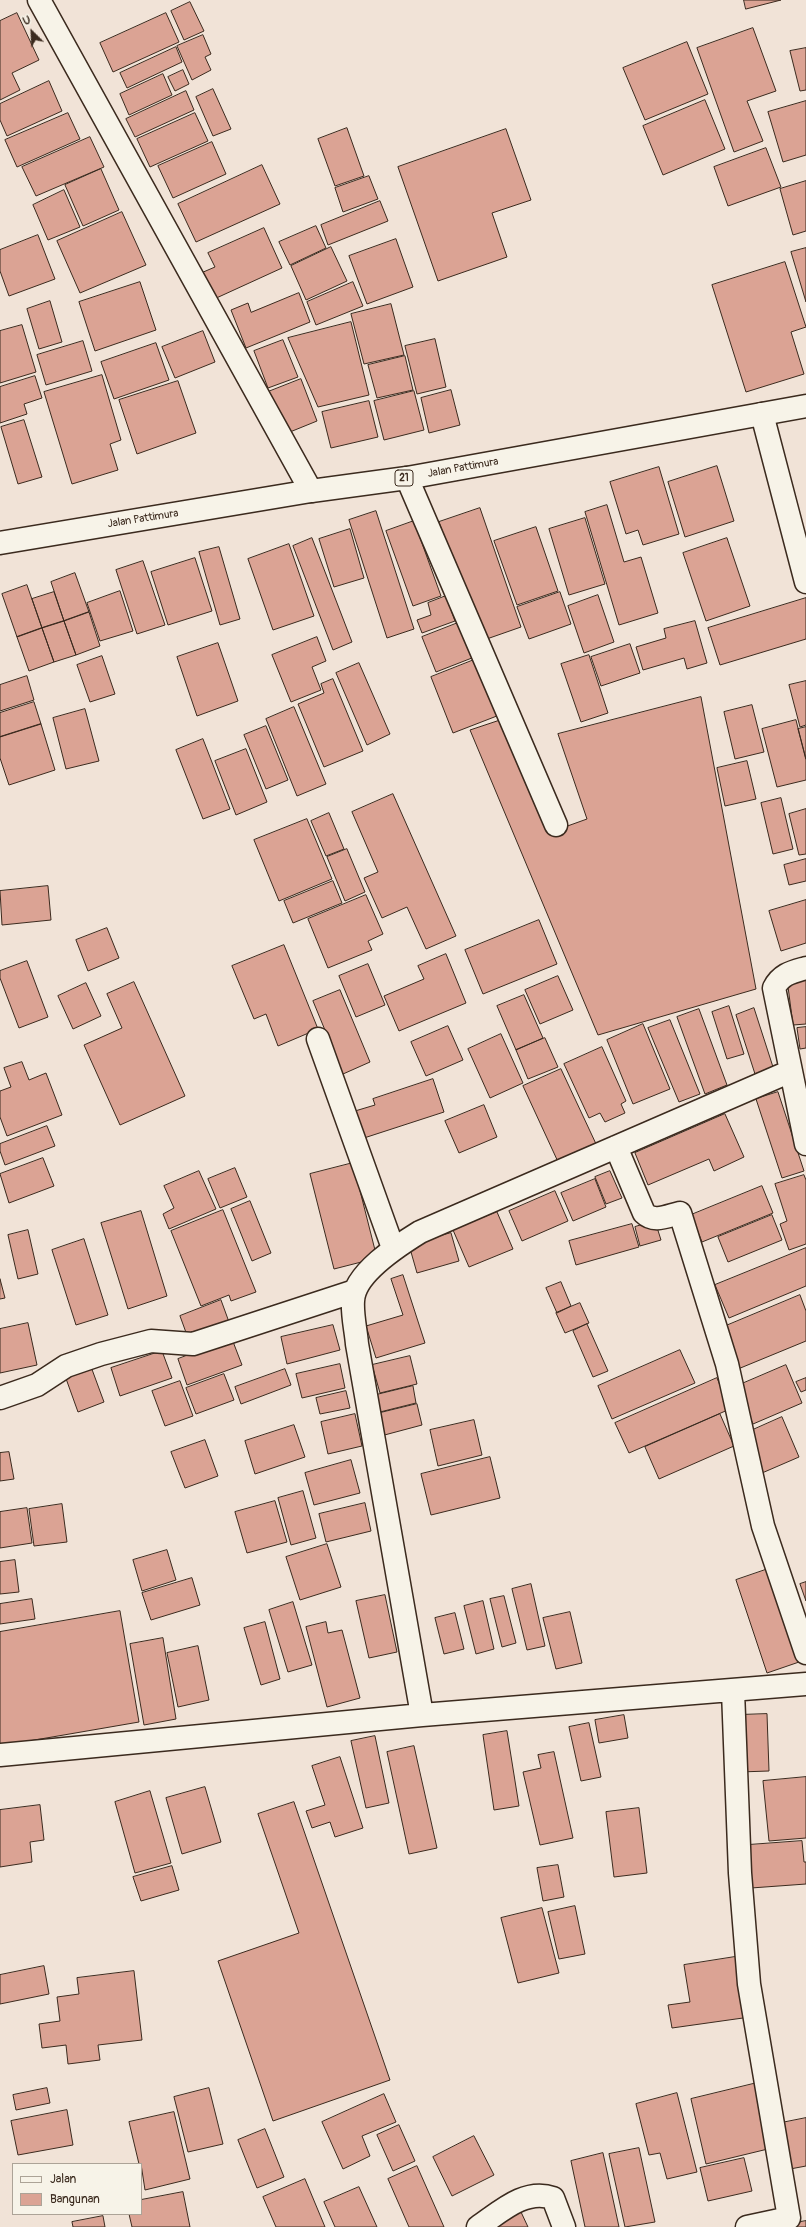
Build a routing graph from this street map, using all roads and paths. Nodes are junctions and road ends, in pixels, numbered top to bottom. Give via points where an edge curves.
1 (39, 0) edge
2 (806, 406) edge
3 (762, 414) junction
4 (407, 478) junction
5 (312, 491) junction
6 (0, 543) edge
7 (806, 582) edge
8 (556, 825) dead end
9 (806, 968) edge
10 (318, 1039) dead end
11 (792, 1071) junction
12 (806, 1144) edge
13 (616, 1147) junction
14 (392, 1248) junction
15 (354, 1291) junction
16 (0, 1398) edge
17 (806, 1653) edge
18 (806, 1684) edge
19 (733, 1690) junction
20 (422, 1715) junction
21 (0, 1755) edge
22 (478, 2227) edge
23 (564, 2227) edge
24 (747, 2227) edge

1 - 5 main road
2 - 3 main road, Jalan Pattimura / 21
3 - 4 main road, Jalan Pattimura / 21
3 - 7 main road
4 - 5 main road, Jalan Pattimura / 21
4 - 8 main road
5 - 6 main road, Jalan Pattimura / 21
9 - 11 main road via 779,978 774,988
10 - 14 main road
11 - 12 main road
11 - 13 main road
13 - 14 main road via 420,1232
13 - 17 main road via 644,1213 656,1219 680,1213 727,1364 763,1526
14 - 15 main road
15 - 16 main road via 193,1344 151,1341 101,1354 66,1366 37,1385
15 - 20 main road via 357,1344
18 - 19 main road
19 - 20 main road
19 - 24 main road via 740,1873 749,1984 789,2218
20 - 21 main road
22 - 23 main road via 521,2199 546,2195 553,2198

